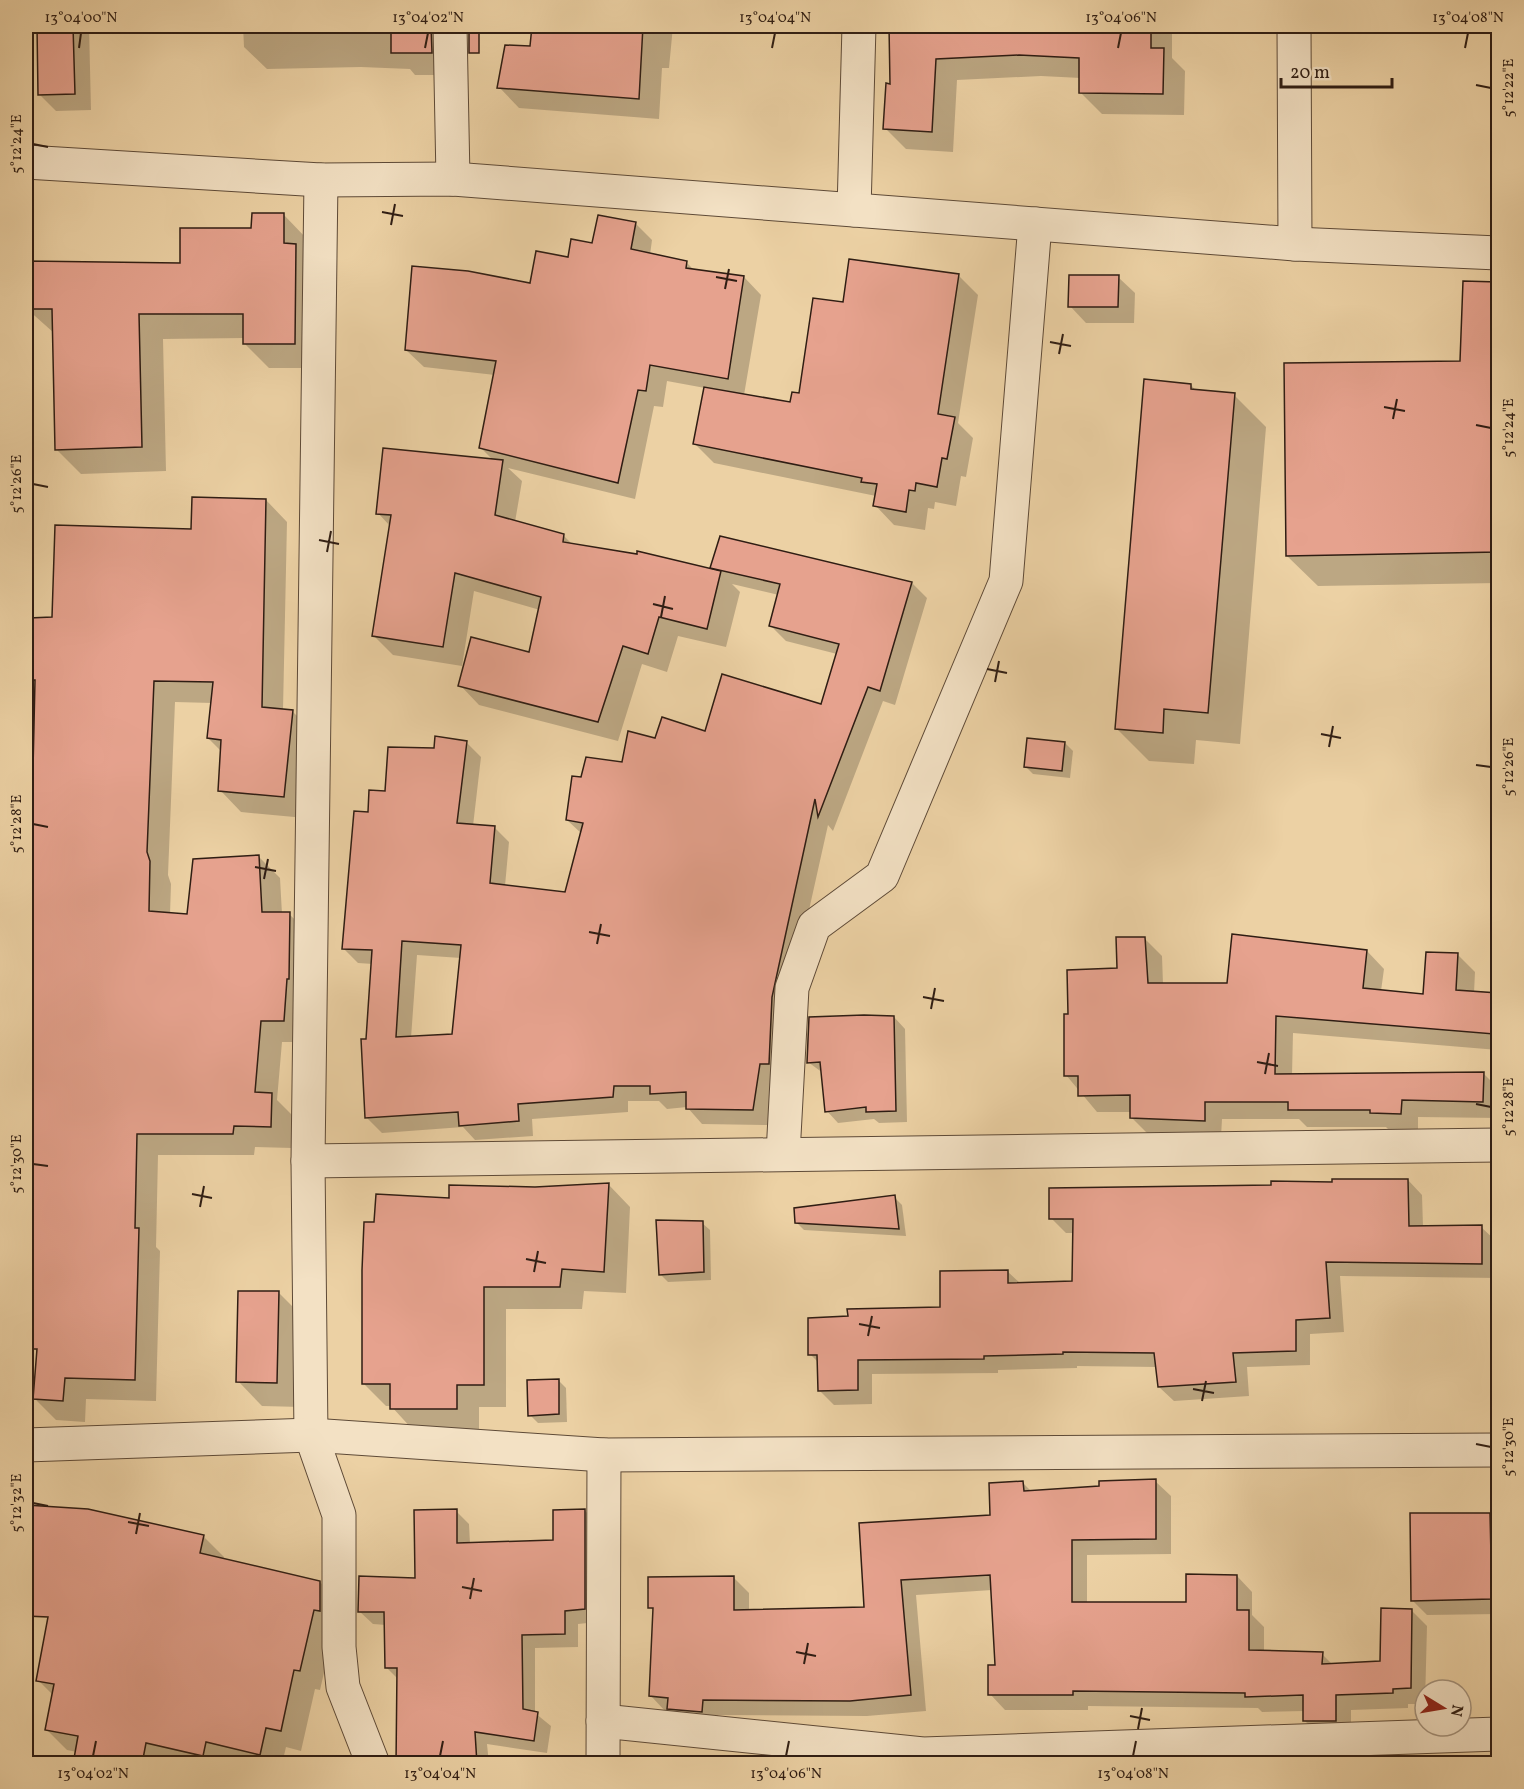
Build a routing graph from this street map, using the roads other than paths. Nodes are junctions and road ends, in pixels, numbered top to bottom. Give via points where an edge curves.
1 (450, 26) edge
2 (859, 26) edge
3 (1294, 26) edge
4 (26, 162) edge
5 (453, 179) junction
6 (321, 180) junction
7 (854, 210) junction
8 (1035, 224) junction
9 (1295, 244) junction
10 (1498, 253) edge
11 (1498, 1145) edge
12 (783, 1154) junction
13 (308, 1161) junction
14 (311, 1434) junction
15 (26, 1445) edge
16 (1498, 1450) edge
17 (604, 1455) junction
18 (603, 1721) junction
19 (1498, 1734) edge
20 (373, 1764) edge
21 (603, 1764) edge

1 - 5 street
2 - 7 street
3 - 9 street
4 - 6 street
5 - 6 street
5 - 7 street
6 - 13 street
7 - 8 street
8 - 9 street
8 - 12 street via 1006,581 882,876 814,926 792,988
9 - 10 street
11 - 12 street
12 - 13 street
13 - 14 street
14 - 15 street
14 - 17 street
14 - 20 street via 339,1515 339,1647 344,1687
16 - 17 street
17 - 18 street
18 - 19 street via 923,1754
18 - 21 street

